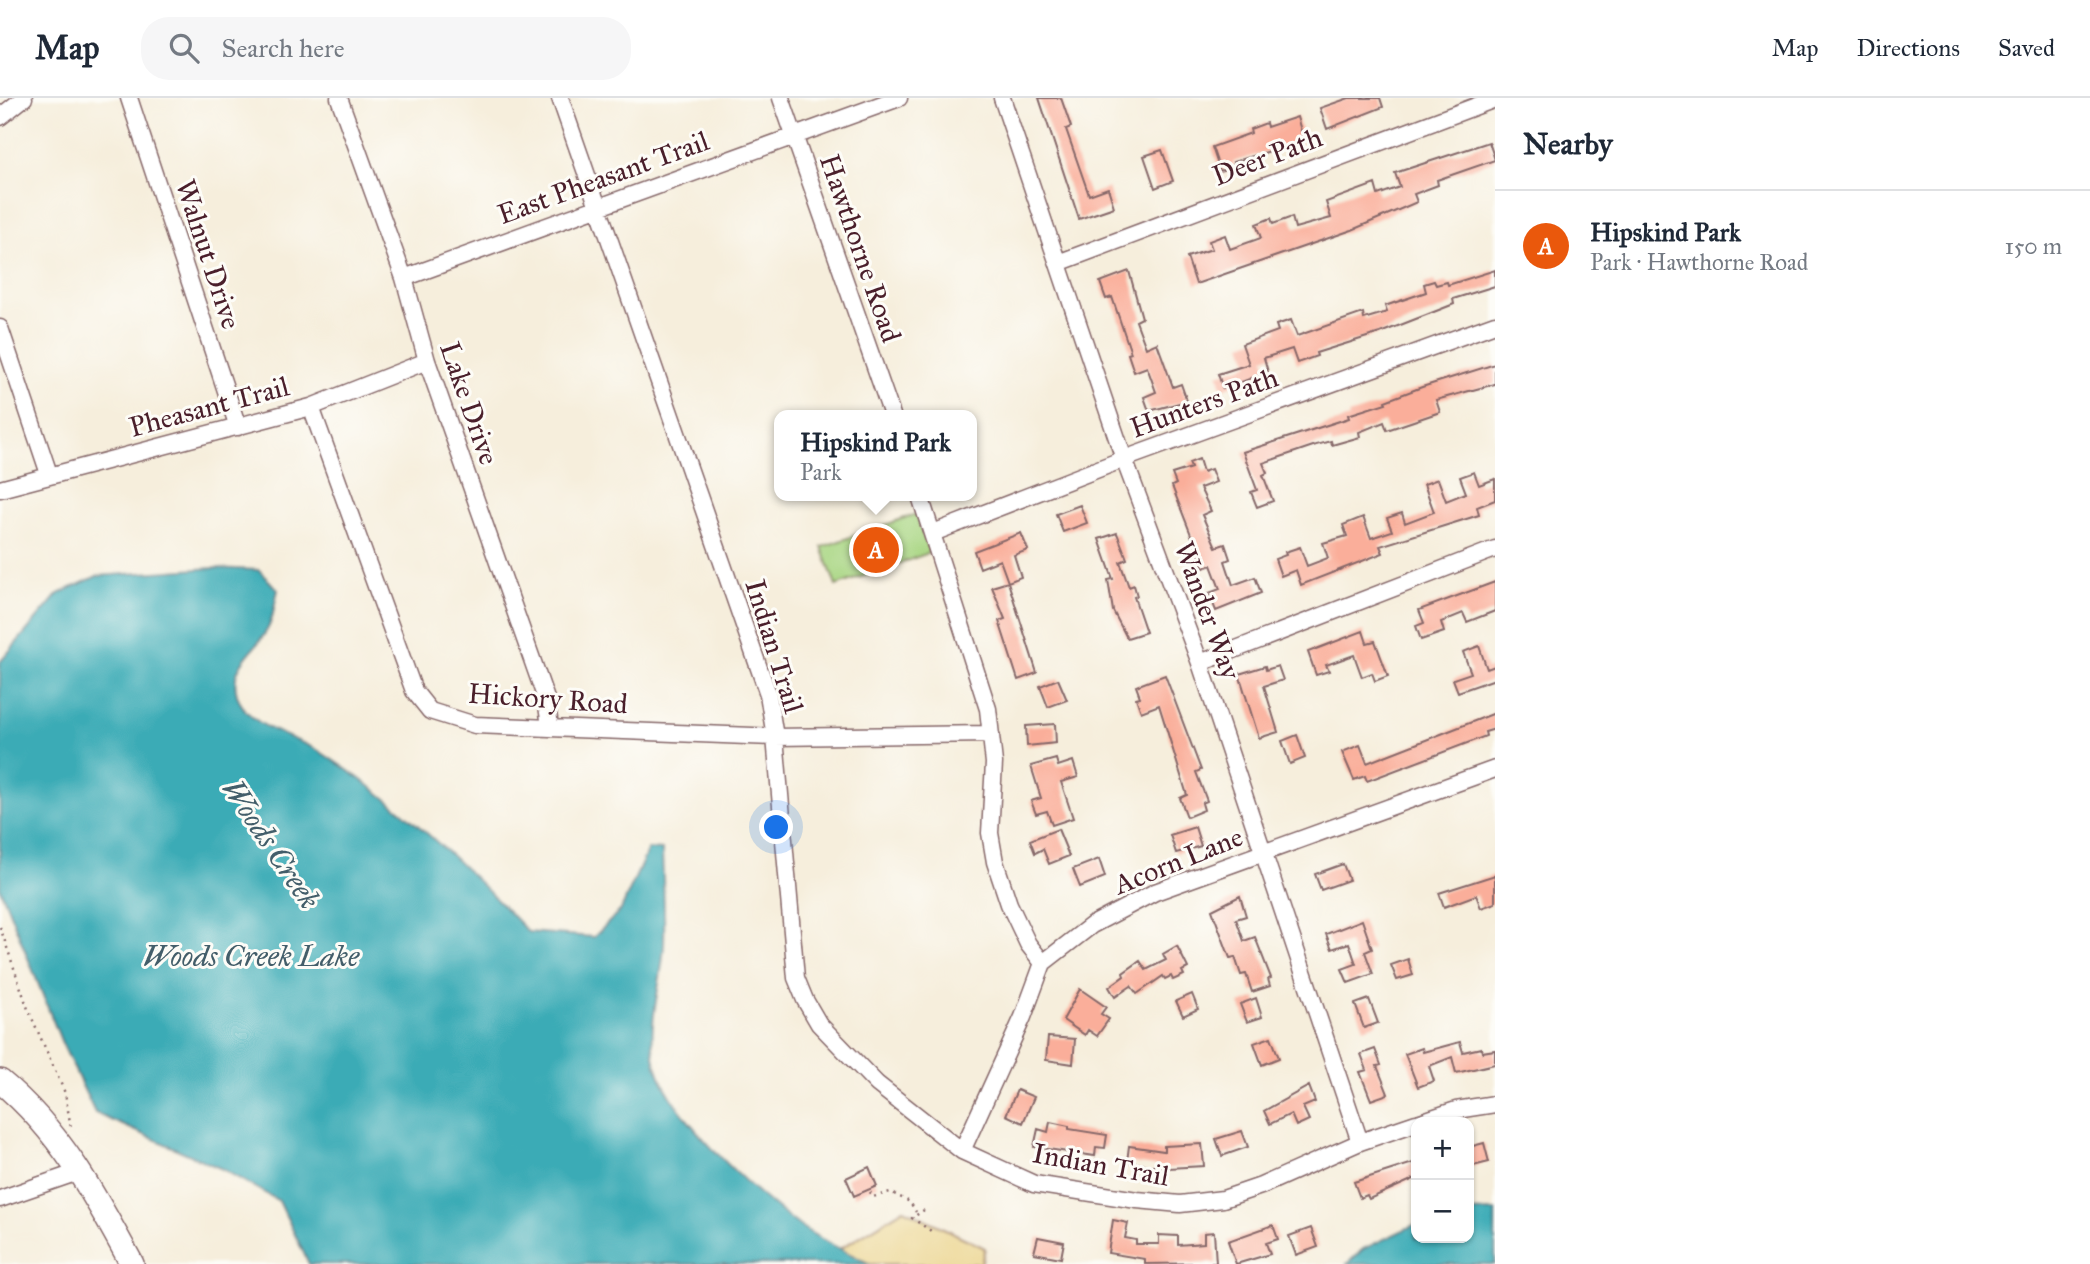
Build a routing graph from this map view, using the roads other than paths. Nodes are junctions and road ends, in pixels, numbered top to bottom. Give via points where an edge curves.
1 (24, 98) edge
2 (130, 98) edge
3 (340, 98) edge
4 (559, 98) edge
5 (781, 98) edge
6 (899, 98) edge
7 (1002, 98) edge
8 (1495, 99) edge
9 (0, 117) edge
10 (794, 135) junction
11 (597, 207) junction
12 (1058, 263) junction
13 (404, 278) junction
14 (1495, 324) edge
15 (0, 328) edge
16 (427, 361) junction
17 (312, 407) junction
18 (890, 410) edge
19 (238, 427) junction
20 (1124, 459) junction
21 (49, 474) junction
22 (0, 489) edge
23 (922, 501) edge
24 (933, 533) junction
25 (1495, 549) edge
26 (1200, 663) junction
27 (550, 726) junction
28 (991, 734) junction
29 (775, 737) junction
30 (1495, 769) edge
31 (1264, 854) junction
32 (1043, 963) junction
33 (0, 1081) edge
34 (1495, 1104) edge
35 (1436, 1117) edge
36 (1411, 1125) edge
37 (1360, 1142) junction
38 (962, 1151) junction
39 (81, 1171) junction
40 (0, 1199) edge
41 (132, 1264) edge

1 - 9 street
2 - 19 street, Walnut Drive
3 - 13 street, Lake Drive
4 - 11 street, Indian Trail
5 - 10 street, Hawthorne Road
6 - 10 street, East Pheasant Trail
7 - 12 street, Wander Way
8 - 12 street, Deer Path
10 - 11 street, East Pheasant Trail
10 - 18 street, Hawthorne Road
11 - 13 street, East Pheasant Trail
11 - 29 street, Indian Trail via 768,694
12 - 20 street, Wander Way
13 - 16 street, Lake Drive
14 - 20 street, Hunters Path
15 - 21 street
16 - 17 street, Pheasant Trail
16 - 27 street, Lake Drive via 546,699
17 - 19 street, Pheasant Trail
17 - 27 street, Hickory Road via 414,691 430,710 475,724
19 - 21 street, Pheasant Trail
20 - 24 street, Hunters Path
20 - 26 street, Wander Way
21 - 22 street, Pheasant Trail
23 - 24 street
24 - 28 street via 983,685
25 - 26 street
26 - 31 street, Wander Way
27 - 29 street, Hickory Road
28 - 29 street, Hickory Road
28 - 32 street via 995,793 990,833 995,862 1028,944
29 - 38 street, Indian Trail via 796,978 819,1024 877,1084
30 - 31 street, Acorn Lane
31 - 32 street, Acorn Lane via 1155,892 1092,925
31 - 37 street, Wander Way
32 - 38 street
33 - 39 street via 22,1099
34 - 35 street, Indian Trail
36 - 37 street, Indian Trail
37 - 38 street, Indian Trail via 1223,1199 1180,1203 1034,1184
39 - 40 street
39 - 41 street

